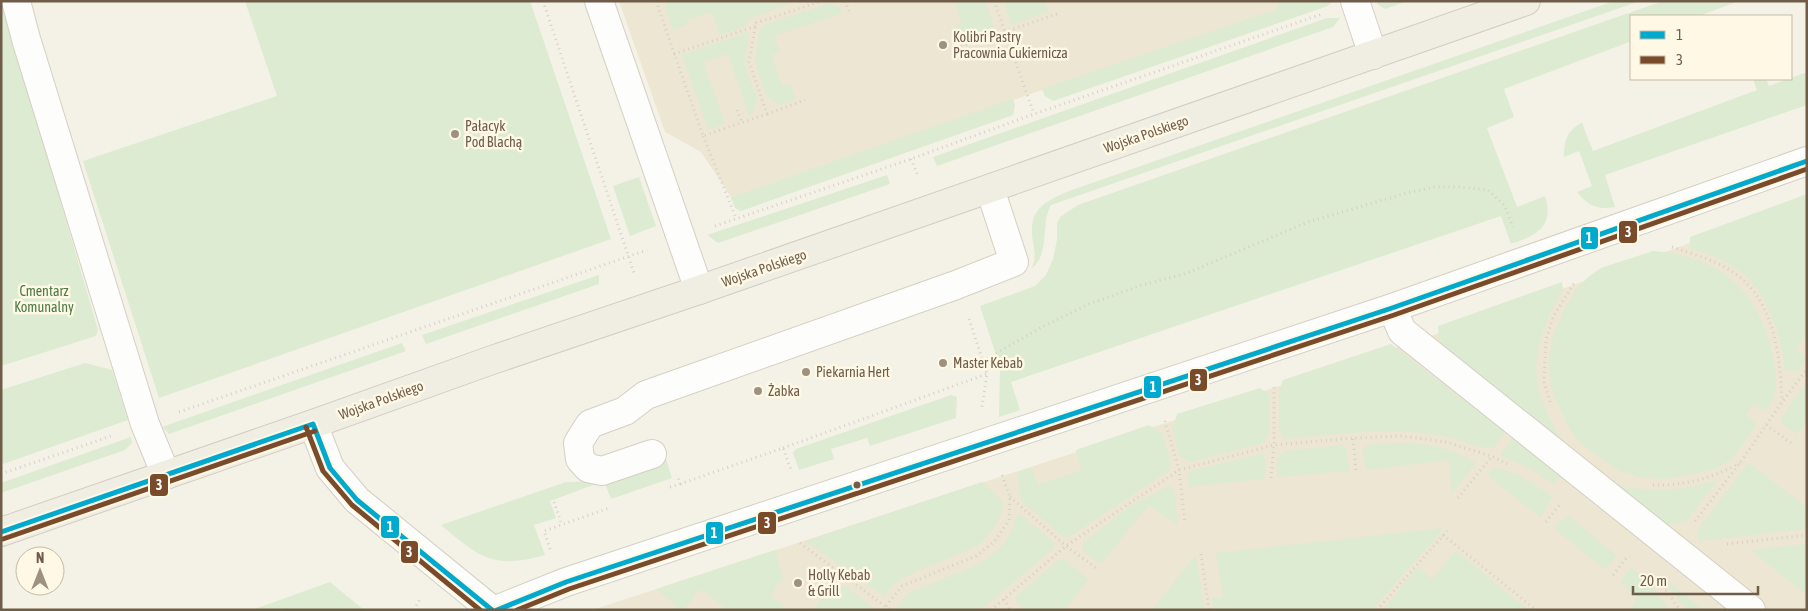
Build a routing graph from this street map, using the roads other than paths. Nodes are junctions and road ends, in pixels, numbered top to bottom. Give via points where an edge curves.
1 (16, 1) edge
2 (599, 1) edge
3 (1526, 1) edge
4 (1355, 2) edge
5 (1374, 54) junction
6 (1807, 161) edge
7 (990, 189) junction
8 (699, 290) junction
9 (1392, 308) junction
10 (313, 424) junction
11 (652, 454) dead end
12 (166, 475) junction
13 (1, 532) edge
14 (492, 610) edge
15 (496, 610) edge
16 (1751, 610) edge

1 - 12 street via 145,424
2 - 8 street
3 - 5 main road, Wojska Polskiego
4 - 5 street
5 - 7 main road, Wojska Polskiego
6 - 9 street
7 - 8 main road, Wojska Polskiego
7 - 11 street via 1014,262 646,394 625,410 590,424 578,443 580,458 588,468 602,471
8 - 10 main road, Wojska Polskiego
9 - 15 street via 576,578
9 - 16 street via 1402,331
10 - 12 main road, Wojska Polskiego
10 - 14 street via 330,468 357,500
12 - 13 main road, Wojska Polskiego

